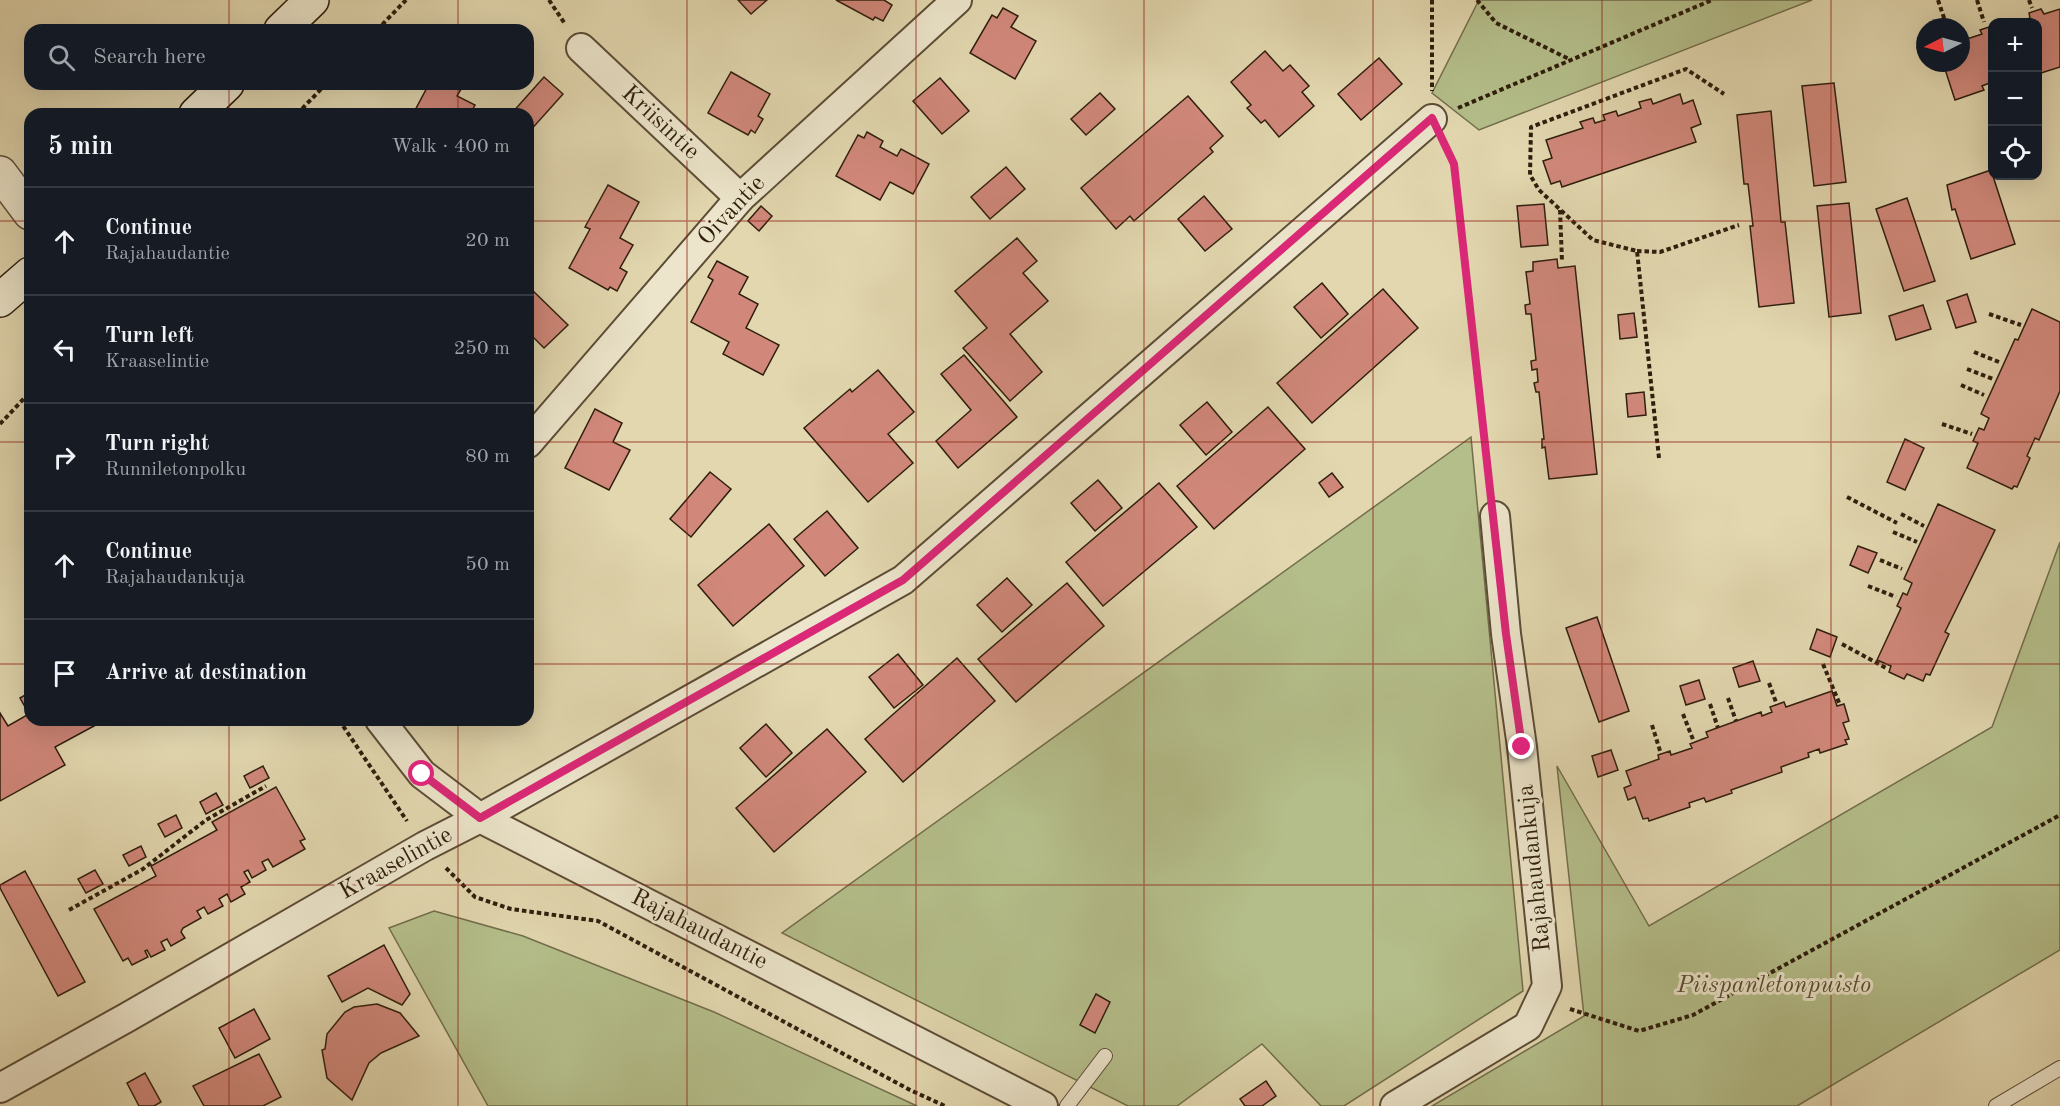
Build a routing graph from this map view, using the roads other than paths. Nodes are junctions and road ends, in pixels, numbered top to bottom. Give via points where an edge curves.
1 (312, 0) edge
2 (957, 0) edge
3 (287, 24) edge
4 (581, 48) dead end
5 (220, 90) edge
6 (202, 108) edge
7 (1432, 118) road end
8 (0, 173) edge
9 (740, 198) junction
10 (24, 205) edge
11 (24, 279) edge
12 (0, 300) edge
13 (534, 436) edge
14 (1495, 516) road end
15 (385, 726) edge
16 (480, 818) junction
17 (1105, 1056) dead end
18 (2060, 1068) edge
19 (0, 1088) edge
20 (1043, 1106) edge
21 (1067, 1106) edge
22 (1395, 1106) edge
23 (1996, 1106) edge

1 - 3 main road
2 - 9 street, Oivantie
4 - 9 street, Kriisintie
5 - 6 main road
7 - 16 street, Kraaselintie via 903,580
8 - 10 main road
9 - 13 street, Oivantie
11 - 12 main road
14 - 22 street, Rajahaudankuja via 1547,986 1528,1026
15 - 16 street, Rajahaudantie via 422,774
16 - 19 street, Kraaselintie via 424,846
16 - 20 street, Rajahaudantie
17 - 21 lane
18 - 23 lane

